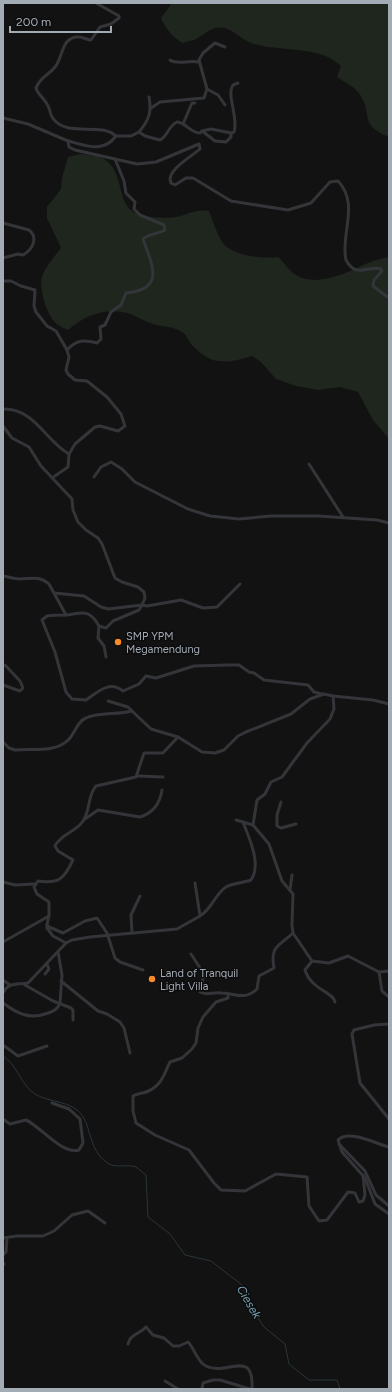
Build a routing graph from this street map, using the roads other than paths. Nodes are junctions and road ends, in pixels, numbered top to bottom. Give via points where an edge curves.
1 (96, 3) edge
2 (225, 47) dead end
3 (170, 60) dead end
4 (198, 62) junction
5 (238, 83) dead end
6 (207, 89) junction
7 (149, 97) dead end
8 (195, 103) dead end
9 (225, 105) dead end
10 (151, 108) junction
11 (3, 118) edge
12 (183, 124) junction
13 (202, 131) junction
14 (139, 132) junction
15 (231, 133) junction
16 (116, 136) junction
17 (68, 141) junction
18 (115, 160) junction
19 (3, 223) edge
20 (3, 258) edge
21 (3, 282) edge
22 (389, 298) edge
23 (67, 350) junction
24 (3, 409) edge
25 (3, 426) edge
26 (68, 454) junction
27 (309, 464) dead end
28 (94, 477) dead end
29 (52, 478) junction
30 (343, 518) junction
31 (389, 523) edge
32 (3, 576) edge
33 (240, 584) dead end
34 (54, 593) junction
35 (142, 605) junction
36 (66, 615) junction
37 (99, 626) junction
38 (106, 657) dead end
39 (6, 665) dead end
40 (3, 685) edge
41 (324, 694) junction
42 (333, 696) junction
43 (108, 701) dead end
44 (389, 704) edge
45 (132, 711) junction
46 (178, 737) junction
47 (3, 742) edge
48 (138, 776) junction
49 (163, 777) dead end
50 (162, 790) dead end
51 (281, 802) dead end
52 (84, 820) junction
53 (236, 820) dead end
54 (243, 822) junction
55 (296, 824) dead end
56 (253, 825) junction
57 (292, 874) dead end
58 (3, 882) edge
59 (195, 883) dead end
60 (34, 884) junction
61 (290, 890) junction
62 (140, 896) dead end
63 (49, 915) junction
64 (200, 916) junction
65 (47, 925) junction
66 (132, 933) junction
67 (293, 933) junction
68 (108, 936) junction
69 (3, 942) edge
70 (66, 943) junction
71 (58, 952) junction
72 (191, 954) dead end
73 (312, 961) junction
74 (47, 964) junction
75 (143, 970) dead end
76 (389, 971) edge
77 (379, 972) junction
78 (46, 974) dead end
79 (3, 980) edge
80 (61, 981) junction
81 (24, 984) junction
82 (10, 985) junction
83 (3, 993) edge
84 (228, 994) junction
85 (389, 997) edge
86 (335, 1002) dead end
87 (3, 1003) edge
88 (60, 1004) junction
89 (73, 1020) dead end
90 (389, 1024) edge
91 (3, 1045) edge
92 (47, 1046) dead end
93 (130, 1053) dead end
94 (52, 1103) dead end
95 (3, 1119) edge
96 (389, 1119) edge
97 (339, 1144) junction
98 (389, 1147) edge
99 (363, 1175) junction
100 (389, 1206) edge
101 (389, 1214) edge
102 (105, 1223) dead end
103 (5, 1238) edge
104 (3, 1255) edge
105 (128, 1344) dead end
106 (165, 1381) dead end
107 (178, 1389) edge
108 (202, 1389) edge
109 (251, 1389) edge

1 - 16 street via 119,18 112,24 100,27 91,40 79,37 69,41 60,52 56,66 40,79 36,88 58,124 80,130 106,131
2 - 4 street via 217,43 212,44
3 - 4 street via 175,63
4 - 6 street
5 - 15 street via 230,90 236,122 234,132
6 - 9 street via 218,95
6 - 10 street via 204,98 160,102
7 - 10 street
8 - 12 street via 189,108
10 - 14 street via 148,120
11 - 17 street via 28,124
12 - 13 street via 191,131
12 - 14 street via 174,124 160,140
13 - 15 street via 211,129
13 - 15 street via 219,142 226,142
14 - 16 street via 131,136
16 - 17 street via 109,144 100,147
17 - 18 street via 72,148
18 - 22 street via 137,164 156,162 198,144 201,146 200,149 171,173 171,183 175,185 186,178 193,178 231,201 278,209 296,209 311,203 330,182 338,181 349,205 346,260 356,269 381,269 373,286
18 - 23 street via 126,193 135,202 134,209 140,215 164,225 165,230 143,239 155,271 152,281 139,292 126,293 121,305 111,312 105,325 100,327 101,339 97,343 82,339
19 - 20 street via 29,230 34,243 23,255
21 - 23 street via 11,281 35,290 36,312 47,326 56,331
23 - 26 street via 68,374 74,380 87,381 107,397 125,423 124,428 118,431 94,427
24 - 26 street via 33,419
25 - 29 street via 12,438 29,447 36,460
26 - 29 street via 68,467
27 - 30 street
28 - 30 street via 101,467 111,462 135,482 188,509 210,516 239,519 271,516
29 - 35 street via 72,499 78,522 102,544 115,578 144,592
30 - 31 street
32 - 34 street via 39,578 49,584
33 - 35 street via 217,607 211,609 181,600
34 - 35 street via 84,596 100,607 108,609
34 - 36 street
35 - 37 street via 139,610 113,621 106,628
36 - 37 street via 83,612 90,615
36 - 41 street via 47,616 42,620 55,652 66,692 72,699 86,700 103,688 119,688 123,691 139,684 146,676 156,678 194,666 216,664 239,665 264,680 308,686 317,694
37 - 38 street via 98,638 104,646
39 - 40 street via 23,688 16,690
41 - 42 street
41 - 46 street via 310,699 291,714 242,734 219,753 202,752
42 - 44 street
42 - 56 street via 334,709 330,719 307,743 282,777 271,782 265,794 257,800
43 - 45 street via 128,707
45 - 46 street via 151,729
45 - 47 street via 85,718 66,742 56,746 15,750
46 - 48 street via 163,754 144,753
48 - 49 street
48 - 52 street via 96,786 89,797 89,808
50 - 52 street via 158,804 144,816 98,810
51 - 55 street via 277,826 281,828
52 - 60 street via 55,846 58,851 73,860 65,874 51,883 38,881
53 - 54 street
54 - 56 street
54 - 64 street via 251,842 255,875 251,880 227,887 210,909
56 - 61 street via 269,844 279,874
57 - 61 street
58 - 60 street via 15,885
59 - 64 street
60 - 63 street via 35,892 48,902
61 - 67 street via 294,897
62 - 66 street via 131,915
63 - 65 street
63 - 69 street
64 - 66 street via 177,929
65 - 68 street via 63,933 95,917
65 - 70 street via 51,934
66 - 68 street
67 - 73 street
67 - 84 street via 274,951 274,968 260,974 256,991 242,996
68 - 70 street via 83,938
68 - 75 street via 115,958
70 - 71 street
71 - 74 street
71 - 80 street
72 - 84 street via 204,974 200,992
73 - 77 street via 329,963 345,956 352,956
73 - 86 street via 306,970 310,980 317,988 332,996
74 - 78 street via 49,968
74 - 81 street
76 - 77 street
77 - 85 street via 382,990
79 - 82 street
80 - 88 street
80 - 93 street via 98,1011 120,1022
81 - 82 street
81 - 88 street
82 - 83 street
84 - 99 street via 228,998 216,1002 203,1017 192,1049 182,1058 170,1062 166,1074 156,1086 133,1096 136,1123 155,1135 186,1148 221,1190 246,1191 276,1174 308,1177 309,1206 319,1221 327,1220 348,1192 355,1193 359,1202 363,1201
87 - 88 street via 17,1012 32,1017 52,1012
88 - 89 street via 73,1009
90 - 96 street via 362,1027 354,1030 352,1034 360,1083
91 - 92 street via 18,1056
94 - 95 street via 69,1109 80,1118 83,1143 79,1150 74,1151 65,1147 26,1120 10,1124
97 - 98 street via 338,1140 341,1137 351,1136
97 - 99 street via 342,1152
97 - 100 street via 365,1171 376,1195
99 - 101 street via 375,1204
102 - 103 street via 87,1212 73,1215 46,1235
103 - 104 street via 6,1252
105 - 109 street via 131,1337 146,1327 154,1336 164,1338 173,1346 188,1342 201,1362 208,1367 219,1369 239,1365 249,1369
106 - 107 street
108 - 109 street via 203,1383 216,1380

